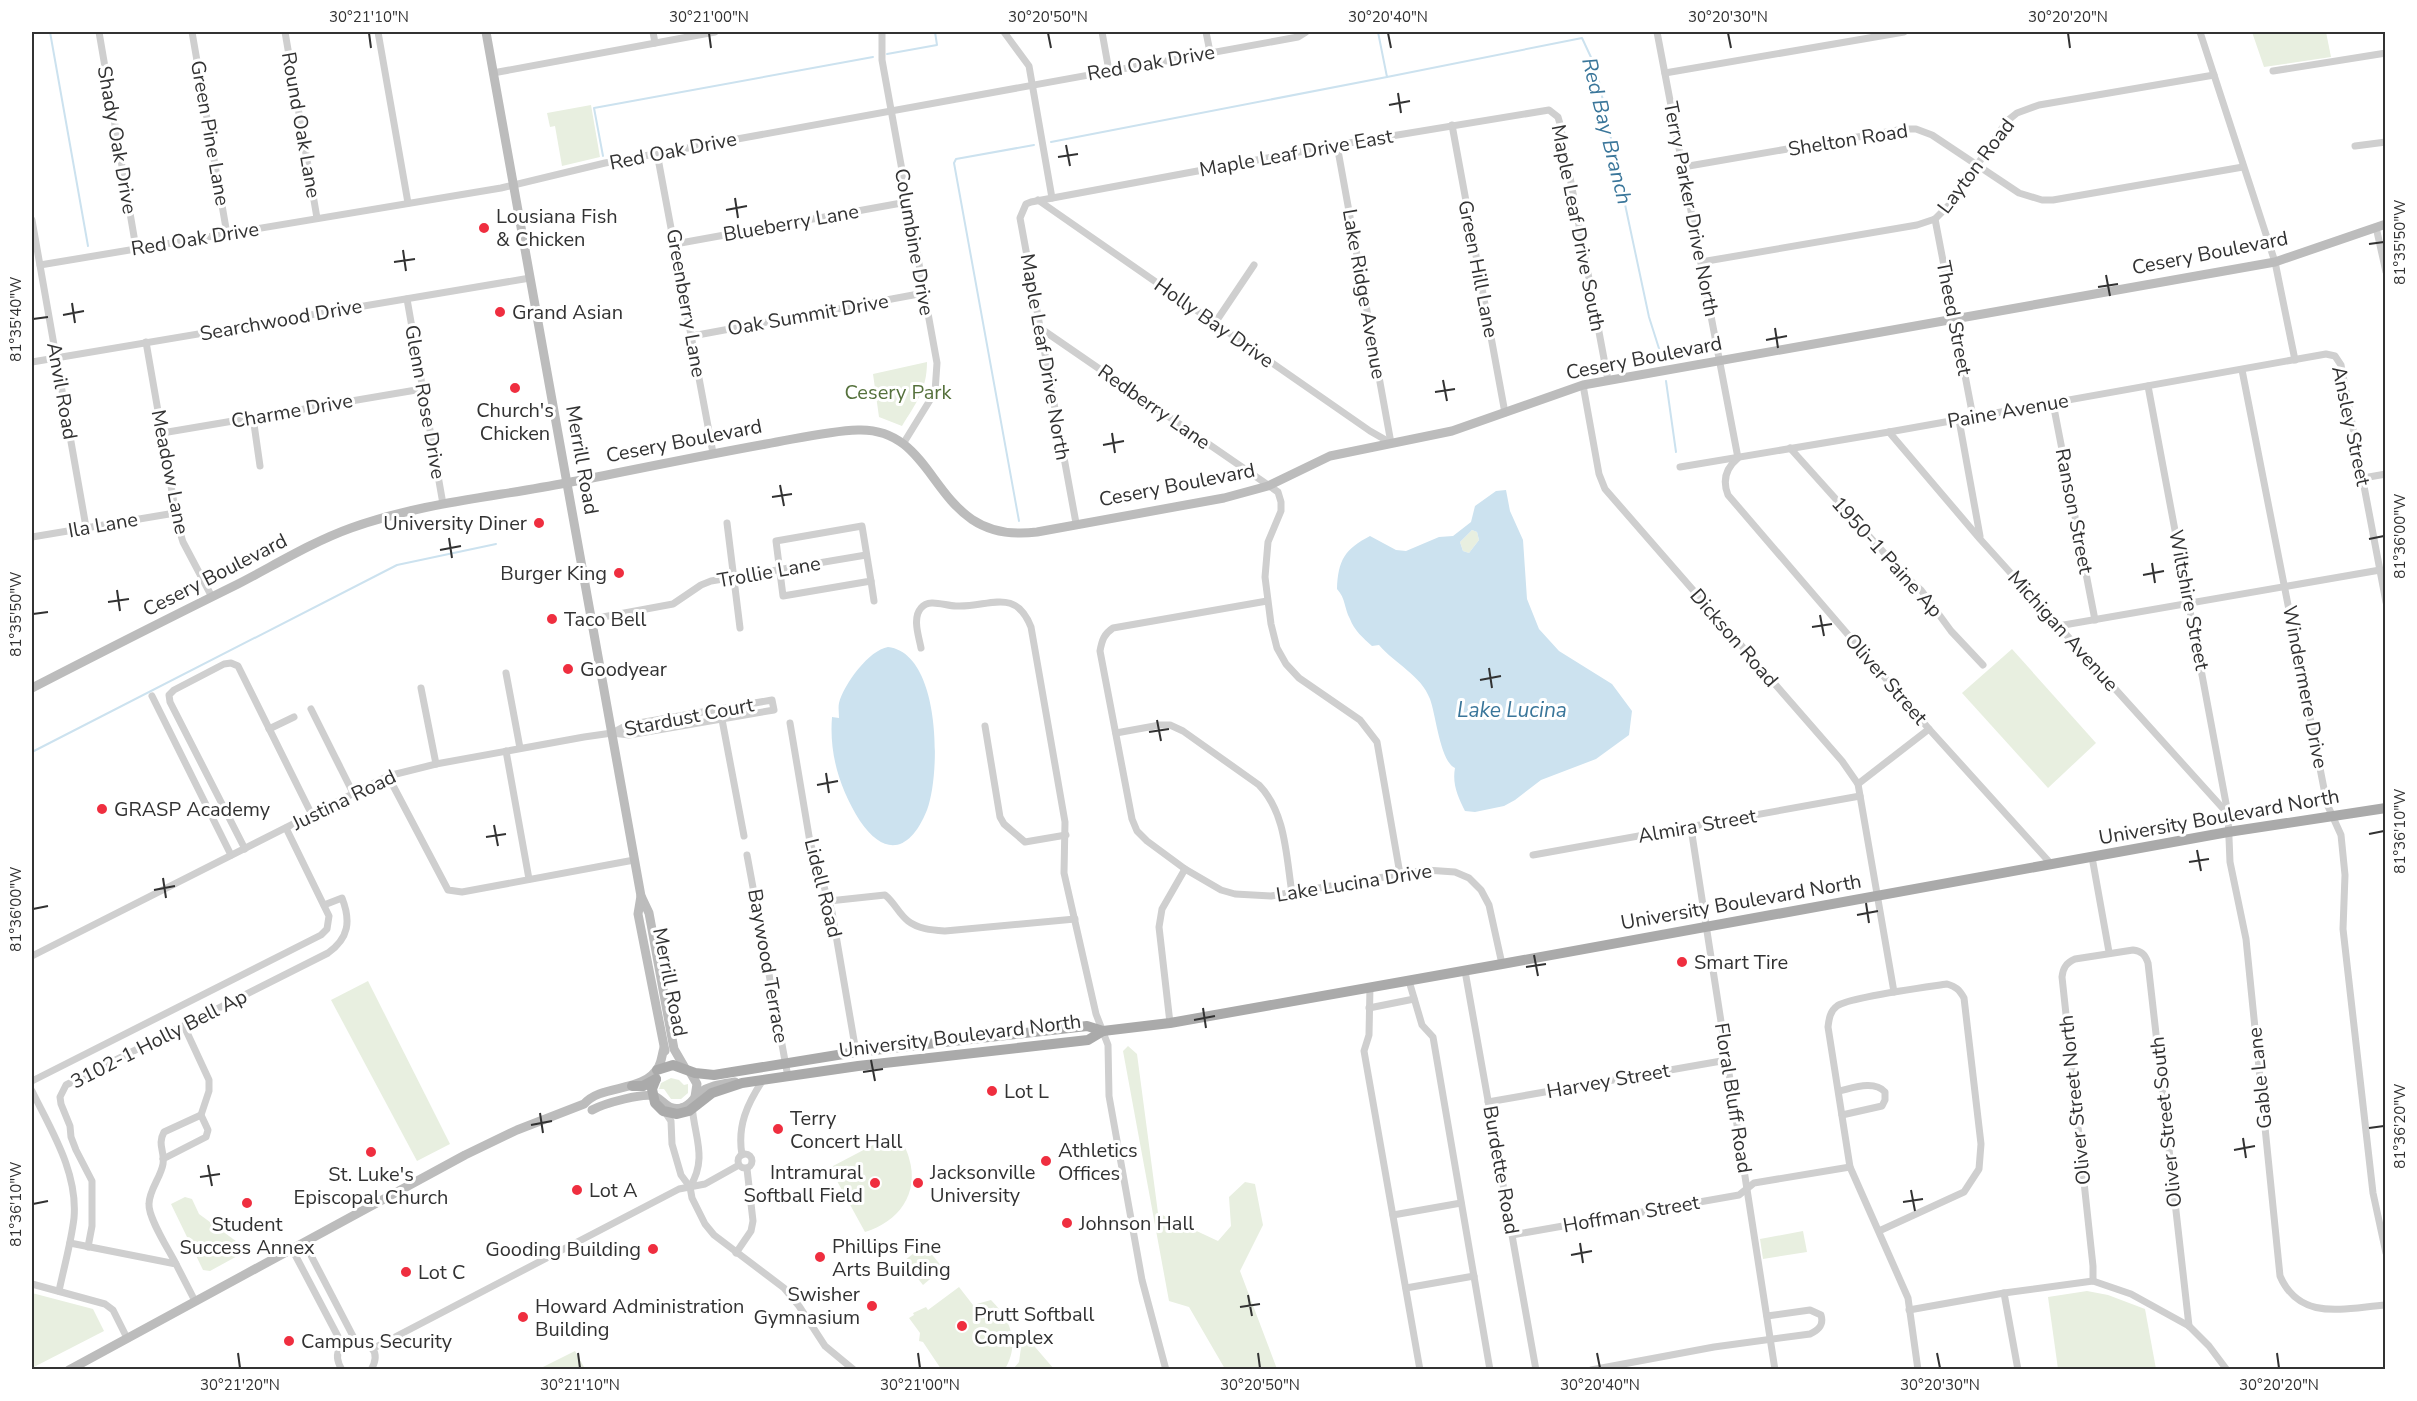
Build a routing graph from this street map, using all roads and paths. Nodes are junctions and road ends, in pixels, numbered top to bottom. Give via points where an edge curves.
1 (99, 32) edge
2 (192, 32) edge
3 (285, 32) edge
4 (378, 32) edge
5 (486, 32) edge
6 (653, 32) edge
7 (716, 32) edge
8 (882, 32) edge
9 (1004, 32) edge
10 (1102, 32) edge
11 (1206, 32) edge
12 (1305, 32) edge
13 (1657, 32) edge
14 (1904, 32) edge
15 (2200, 32) edge
16 (655, 44) junction
17 (1210, 52) junction
18 (2385, 53) edge
19 (1109, 71) junction
20 (2273, 72) dead end
21 (493, 73) junction
22 (1665, 73) junction
23 (2214, 75) junction
24 (1033, 85) junction
25 (890, 110) junction
26 (1553, 112) joint
27 (1452, 125) junction
28 (2385, 142) edge
29 (1337, 145) junction
30 (2355, 146) dead end
31 (657, 153) junction
32 (1977, 165) junction
33 (1683, 167) junction
34 (2243, 167) junction
35 (514, 185) junction
36 (1052, 198) junction
37 (1038, 200) junction
38 (907, 202) junction
39 (408, 203) junction
40 (317, 218) junction
41 (1935, 219) junction
42 (32, 220) edge
43 (2381, 226) edge
44 (227, 234) junction
45 (675, 244) junction
46 (136, 248) junction
47 (1701, 262) junction
48 (2275, 262) junction
49 (40, 265) junction
50 (1254, 265) dead end
51 (2385, 272) edge
52 (530, 278) junction
53 (924, 293) junction
54 (407, 299) junction
55 (1955, 319) junction
56 (1215, 323) junction
57 (1040, 328) junction
58 (692, 336) junction
59 (146, 342) junction
60 (2335, 356) joint
61 (56, 357) junction
62 (1720, 360) junction
63 (2295, 360) junction
64 (32, 362) edge
65 (2242, 370) junction
66 (1608, 380) junction
67 (1583, 385) junction
68 (2148, 386) junction
69 (422, 389) junction
70 (2053, 402) junction
71 (1505, 413) junction
72 (253, 417) junction
73 (1973, 417) junction
74 (1959, 420) junction
75 (1889, 432) junction
76 (162, 433) junction
77 (1391, 443) junction
78 (903, 444) junction
79 (1790, 448) junction
80 (713, 453) junction
81 (1738, 458) junction
82 (260, 466) dead end
83 (1680, 467) dead end
84 (2385, 474) edge
85 (2363, 478) junction
86 (567, 483) junction
87 (1268, 486) junction
88 (443, 504) junction
89 (175, 513) junction
90 (727, 523) dead end
91 (1076, 523) junction
92 (86, 528) junction
93 (32, 537) edge
94 (1980, 539) junction
95 (867, 555) junction
96 (780, 570) junction
97 (2380, 570) junction
98 (734, 577) junction
99 (871, 581) junction
100 (2286, 587) junction
101 (212, 597) junction
102 (874, 601) dead end
103 (1267, 601) junction
104 (2385, 602) edge
105 (2190, 604) junction
106 (592, 619) junction
107 (2095, 620) junction
108 (2058, 626) junction
109 (740, 628) dead end
110 (921, 648) dead end
111 (1983, 666) dead end
112 (507, 673) dead end
113 (32, 688) edge
114 (422, 688) dead end
115 (152, 696) dead end
116 (311, 709) dead end
117 (720, 709) junction
118 (294, 717) dead end
119 (723, 720) junction
120 (790, 723) dead end
121 (985, 726) dead end
122 (269, 729) junction
123 (1929, 729) junction
124 (612, 733) junction
125 (1116, 733) junction
126 (520, 748) junction
127 (506, 751) junction
128 (436, 764) junction
129 (388, 776) junction
130 (1858, 784) junction
131 (353, 794) junction
132 (1860, 796) junction
133 (2385, 808) edge
134 (2228, 814) junction
135 (312, 815) junction
136 (2331, 816) junction
137 (286, 828) junction
138 (1691, 828) junction
139 (2228, 832) junction
140 (1066, 835) junction
141 (744, 836) dead end
142 (245, 849) junction
143 (231, 855) junction
144 (747, 855) dead end
145 (1533, 855) dead end
146 (2092, 857) junction
147 (634, 860) junction
148 (2052, 865) junction
149 (1185, 869) junction
150 (1401, 874) junction
151 (529, 879) junction
152 (1292, 893) junction
153 (1877, 895) junction
154 (641, 896) junction
155 (829, 901) junction
156 (324, 905) junction
157 (1075, 918) junction
158 (1708, 926) junction
159 (2109, 952) junction
160 (32, 956) edge
161 (1502, 964) junction
162 (1465, 971) junction
163 (1409, 981) junction
164 (1370, 987) junction
165 (1894, 992) junction
166 (1414, 999) junction
167 (1369, 1008) junction
168 (1170, 1023) junction
169 (184, 1026) junction
170 (1102, 1031) junction
171 (971, 1039) junction
172 (856, 1052) junction
173 (972, 1053) junction
174 (1727, 1060) junction
175 (785, 1062) junction
176 (661, 1072) junction
177 (690, 1073) junction
178 (788, 1077) junction
179 (763, 1080) junction
180 (32, 1081) edge
181 (632, 1086) joint
182 (32, 1091) edge
183 (1839, 1091) junction
184 (693, 1102) junction
185 (1488, 1102) junction
186 (658, 1104) junction
187 (588, 1107) junction
188 (201, 1115) junction
189 (1842, 1115) junction
190 (742, 1155) junction
191 (163, 1159) junction
192 (739, 1165) junction
193 (1850, 1167) junction
194 (747, 1169) junction
195 (690, 1187) junction
196 (1747, 1189) junction
197 (1461, 1203) junction
198 (1393, 1215) junction
199 (1879, 1231) junction
200 (1512, 1235) junction
201 (304, 1242) junction
202 (70, 1243) junction
203 (88, 1246) junction
204 (292, 1249) junction
205 (736, 1253) junction
206 (2385, 1253) edge
207 (176, 1264) junction
208 (1474, 1276) junction
209 (2092, 1281) junction
210 (32, 1284) edge
211 (1406, 1288) junction
212 (59, 1291) junction
213 (2004, 1293) junction
214 (334, 1300) junction
215 (195, 1301) junction
216 (2385, 1305) edge
217 (322, 1307) junction
218 (1909, 1310) junction
219 (1767, 1316) junction
220 (2189, 1326) junction
221 (128, 1338) junction
222 (1770, 1338) junction
223 (355, 1340) junction
224 (343, 1346) junction
225 (372, 1349) junction
226 (339, 1369) edge
227 (69, 1370) edge
228 (370, 1370) edge
229 (854, 1370) edge
230 (1166, 1370) edge
231 (1420, 1370) edge
232 (1490, 1370) edge
233 (1536, 1370) edge
234 (1591, 1370) edge
235 (1775, 1370) edge
236 (1918, 1370) edge
237 (2018, 1370) edge
238 (2227, 1370) edge

1 - 46 street, Shady Oak Drive
2 - 44 street, Green Pine Lane
3 - 40 street, Round Oak Lane
4 - 39 street
5 - 21 main road, Merrill Road
6 - 16 street
7 - 16 street
8 - 25 street, Columbine Drive
9 - 24 street via 1029,66
10 - 19 street
11 - 17 street
12 - 17 street, Red Oak Drive via 1298,37
13 - 22 street, Terry Parker Drive North
14 - 22 street
15 - 23 street
16 - 21 street
17 - 19 street, Red Oak Drive
18 - 20 street
19 - 24 street, Red Oak Drive
21 - 35 main road, Merrill Road
22 - 33 street, Terry Parker Drive North
23 - 32 street, Layton Road via 2028,108 2007,122
23 - 34 street
24 - 25 street, Red Oak Drive
24 - 36 street
25 - 31 street, Red Oak Drive
25 - 38 street, Columbine Drive
26 - 27 street, Maple Leaf Drive East via 1541,110
26 - 66 street, Maple Leaf Drive South via 1560,124
27 - 29 street, Maple Leaf Drive East
27 - 71 street, Green Hill Lane
28 - 30 street
29 - 36 street, Maple Leaf Drive East
29 - 77 street, Lake Ridge Avenue
31 - 35 street, Red Oak Drive
31 - 45 street, Greenberry Lane
32 - 33 street, Shelton Road via 1932,135 1904,129
32 - 34 street, Shelton Road via 2019,193 2042,200
32 - 41 street, Layton Road
33 - 47 street, Terry Parker Drive North
34 - 48 street
35 - 39 street, Red Oak Drive
35 - 52 main road, Merrill Road
36 - 37 street, Maple Leaf Drive East
37 - 56 street, Holly Bay Drive
37 - 57 street, Maple Leaf Drive North via 1026,204 1020,218
38 - 45 street, Blueberry Lane
38 - 53 street, Columbine Drive
39 - 40 street, Red Oak Drive
40 - 44 street, Red Oak Drive
41 - 47 street, Layton Road
41 - 55 street, Theed Street
42 - 49 street, Anvil Road
43 - 48 main road, Cesery Boulevard
43 - 51 street
44 - 46 street, Red Oak Drive
45 - 58 street, Greenberry Lane
46 - 49 street, Red Oak Drive
47 - 62 street, Terry Parker Drive North
48 - 55 main road, Cesery Boulevard
48 - 63 street
49 - 61 street, Anvil Road
50 - 56 street
52 - 54 street, Searchwood Drive
52 - 86 main road, Merrill Road
53 - 58 street, Oak Summit Drive
53 - 78 street, Columbine Drive via 937,378 928,406
54 - 59 street, Searchwood Drive
54 - 69 street, Glenn Rose Drive
55 - 62 main road, Cesery Boulevard
55 - 73 street, Theed Street
56 - 77 street, Holly Bay Drive
57 - 87 street, Redberry Lane
57 - 91 street, Maple Leaf Drive North
58 - 80 street, Greenberry Lane
59 - 61 street, Searchwood Drive
59 - 76 street, Meadow Lane
60 - 63 street, Paine Avenue
60 - 85 street, Ansley Street via 2341,365
61 - 64 street, Searchwood Drive
61 - 92 street, Anvil Road
62 - 66 main road, Cesery Boulevard
62 - 81 street, Terry Parker Drive North
63 - 65 street, Paine Avenue
65 - 68 street, Paine Avenue
65 - 100 street, Windermere Drive
66 - 67 main road, Cesery Boulevard
67 - 71 main road, Cesery Boulevard
67 - 130 street, Dickson Road via 1605,489
68 - 70 street, Paine Avenue
68 - 105 street, Wiltshire Street
69 - 72 street, Charme Drive
69 - 88 street, Glenn Rose Drive
70 - 73 street, Paine Avenue
70 - 107 street, Ranson Street
71 - 77 main road, Cesery Boulevard via 1452,431
72 - 76 street, Charme Drive
72 - 82 street
73 - 74 street, Paine Avenue
74 - 75 street, Paine Avenue
74 - 94 street
75 - 79 street, Paine Avenue
75 - 94 street, Michigan Avenue
76 - 89 street, Meadow Lane
77 - 87 main road, Cesery Boulevard via 1329,456
78 - 80 main road, Cesery Boulevard via 859,430
78 - 91 main road, Cesery Boulevard via 922,461 954,507 977,524 1006,534 1022,534
79 - 81 street, Paine Avenue
79 - 111 street, 1950-1 Paine Ap via 1921,590
80 - 86 main road, Cesery Boulevard
81 - 83 street, Paine Avenue
81 - 123 street, Oliver Street via 1725,473 1728,495
84 - 85 street
85 - 97 street, Ansley Street
86 - 88 main road, Cesery Boulevard
86 - 106 main road, Merrill Road
87 - 91 main road, Cesery Boulevard via 1224,498
87 - 103 street via 1278,492 1281,511 1268,542
88 - 101 main road, Cesery Boulevard via 349,528
89 - 92 street, Ila Lane
89 - 101 street, Meadow Lane via 183,542
90 - 98 street
92 - 93 street, Ila Lane
94 - 108 street, Michigan Avenue
95 - 96 street, Trollie Lane
95 - 96 street via 862,526 776,541
95 - 99 street
96 - 98 street, Trollie Lane
96 - 99 street via 783,596
97 - 100 street
97 - 104 street, Ansley Street
98 - 106 street, Trollie Lane via 701,585 673,604
98 - 109 street
99 - 102 street
100 - 105 street
100 - 136 street, Windermere Drive
101 - 113 main road, Cesery Boulevard
103 - 125 street, Lake Lucina Drive via 1106,632 1100,651
103 - 150 street via 1277,648 1286,664 1299,678 1360,720 1377,742
105 - 107 street
105 - 134 street, Wiltshire Street
106 - 124 main road, Merrill Road
107 - 108 street
108 - 134 street, Michigan Avenue
110 - 140 street via 916,624 922,606 930,603 958,606 996,600 1019,607 1027,616
112 - 126 street
114 - 128 street
115 - 143 street
116 - 131 street
117 - 119 street
117 - 119 street, Stardust Court via 772,700 774,710
117 - 124 street, Stardust Court via 627,725
118 - 122 street
119 - 124 street, Stardust Court via 629,735
119 - 141 street
120 - 155 street, Lidell Road via 810,842
121 - 140 street via 1004,824 1025,842
122 - 135 street
122 - 142 street via 238,666 231,663 170,695 170,702
123 - 130 street
123 - 148 street, Oliver Street
124 - 126 street, Justina Road
124 - 147 main road, Merrill Road
125 - 149 street, Lake Lucina Drive via 1137,831
125 - 152 street via 1170,725 1259,785 1276,810
126 - 127 street, Justina Road
127 - 128 street, Justina Road
127 - 151 street
128 - 129 street, Justina Road
129 - 131 street, Justina Road
129 - 151 street via 448,890 462,892
130 - 132 street, Dickson Road
131 - 135 street, Justina Road
132 - 138 street, Almira Street
132 - 153 street, Dickson Road
133 - 136 main road, University Boulevard North
134 - 139 street
135 - 137 street, Justina Road
136 - 139 main road, University Boulevard North
136 - 206 street, Windermere Drive via 2342,835 2343,929 2373,1193
137 - 142 street, Justina Road
137 - 156 street
138 - 145 street, Almira Street
138 - 158 street, Floral Bluff Road
139 - 146 main road, University Boulevard North
139 - 216 street, Gable Lane via 2230,862 2246,939 2280,1276 2285,1289 2295,1298 2320,1310
140 - 157 street via 1064,873
142 - 143 street, Justina Road
143 - 160 street, Justina Road
144 - 175 street, Baywood Terrace
146 - 148 main road, University Boulevard North
146 - 159 street
147 - 151 street
147 - 154 main road, Merrill Road
148 - 153 main road, University Boulevard North
149 - 152 street, Lake Lucina Drive via 1235,894
149 - 168 street via 1162,909 1159,927
150 - 152 street, Lake Lucina Drive
150 - 161 street, Lake Lucina Drive via 1441,869 1469,878 1489,905
153 - 158 main road, University Boulevard North
153 - 165 street, Dickson Road
154 - 176 main road, Merrill Road via 638,914 664,1048
154 - 177 main road, Merrill Road via 649,913 674,1049
155 - 157 street via 885,895 908,921 927,930
155 - 172 street, Lidell Road
156 - 169 street, 3102-1 Holly Bell Ap via 342,898 345,906 348,927 338,946
156 - 180 street via 330,922 321,934
157 - 170 street
158 - 161 main road, University Boulevard North
158 - 174 street, Floral Bluff Road
159 - 209 street, Oliver Street North via 2068,962 2061,977
159 - 220 street, Oliver Street South via 2140,951 2148,963
161 - 162 main road, University Boulevard North
162 - 163 main road, University Boulevard North
162 - 185 street, Burdette Road
163 - 164 main road, University Boulevard North
163 - 166 street
164 - 167 street
164 - 168 main road, University Boulevard North
165 - 183 street via 1839,1004 1832,1011 1828,1027
165 - 199 street via 1947,984 1959,989 1964,998 1981,1157 1979,1169 1964,1192
166 - 167 street
166 - 197 street via 1422,1025 1433,1037
167 - 198 street via 1369,1035 1364,1051
168 - 170 main road, University Boulevard North
169 - 188 street via 209,1080
169 - 203 street, 3102-1 Holly Bell Ap via 62,1090 61,1104 71,1137 92,1181
170 - 171 main road, University Boulevard North via 1087,1026
170 - 173 main road, University Boulevard North via 1088,1040
170 - 230 street via 1108,1045 1109,1096 1142,1280
171 - 172 main road, University Boulevard North
171 - 173 main road
172 - 175 main road, University Boulevard North
173 - 178 main road, University Boulevard North
174 - 185 street, Harvey Street
174 - 196 street, Floral Bluff Road
175 - 177 main road, University Boulevard North via 714,1075
175 - 178 street, Baywood Terrace
176 - 177 main road
176 - 177 main road
176 - 181 main road via 643,1086
176 - 186 main road via 652,1087
177 - 184 main road via 698,1089
178 - 179 main road, University Boulevard North
179 - 184 main road, University Boulevard North via 742,1083
179 - 190 street via 743,1116
181 - 187 main road via 591,1096
182 - 202 street via 69,1173 74,1215
183 - 189 street
183 - 189 street via 1868,1086 1885,1092 1882,1106
184 - 186 main road via 674,1108
184 - 186 main road, University Boulevard North via 677,1114
184 - 195 street via 699,1155 698,1174
185 - 200 street, Burdette Road
186 - 187 main road via 616,1101
186 - 195 street via 671,1121 672,1144 681,1175
187 - 201 main road via 507,1134
188 - 191 street via 164,1132 160,1143
188 - 191 street via 208,1130 206,1137
189 - 193 street
190 - 192 street
190 - 194 street via 752,1158
191 - 207 street via 149,1203 150,1212
192 - 194 street
192 - 195 street via 705,1184
193 - 196 street, Hoffman Street via 1754,1182
193 - 199 street
194 - 205 street via 753,1221
195 - 205 street via 705,1224
195 - 225 street via 614,1222
196 - 200 street, Hoffman Street via 1739,1195
196 - 219 street, Floral Bluff Road
197 - 198 street
197 - 208 street
198 - 211 street
199 - 218 street via 1908,1298
200 - 233 street, Burdette Road
201 - 204 main road
201 - 214 street
202 - 203 street
202 - 212 street
203 - 207 street
204 - 215 main road
204 - 217 street
205 - 229 street via 784,1288 825,1346
207 - 215 street
208 - 211 street
208 - 232 street
209 - 213 street
209 - 220 street via 2131,1294
210 - 212 street
211 - 231 street
212 - 221 street via 105,1304 113,1310
213 - 218 street
213 - 237 street
214 - 217 street
214 - 223 street
215 - 221 main road
217 - 224 street
218 - 236 street
219 - 222 street, Floral Bluff Road
219 - 222 street via 1810,1310 1822,1318 1820,1327 1810,1334
220 - 238 street
221 - 227 main road
222 - 234 street
222 - 235 street, Floral Bluff Road
223 - 224 street
223 - 225 street
224 - 226 street via 338,1356
225 - 228 street via 375,1360

